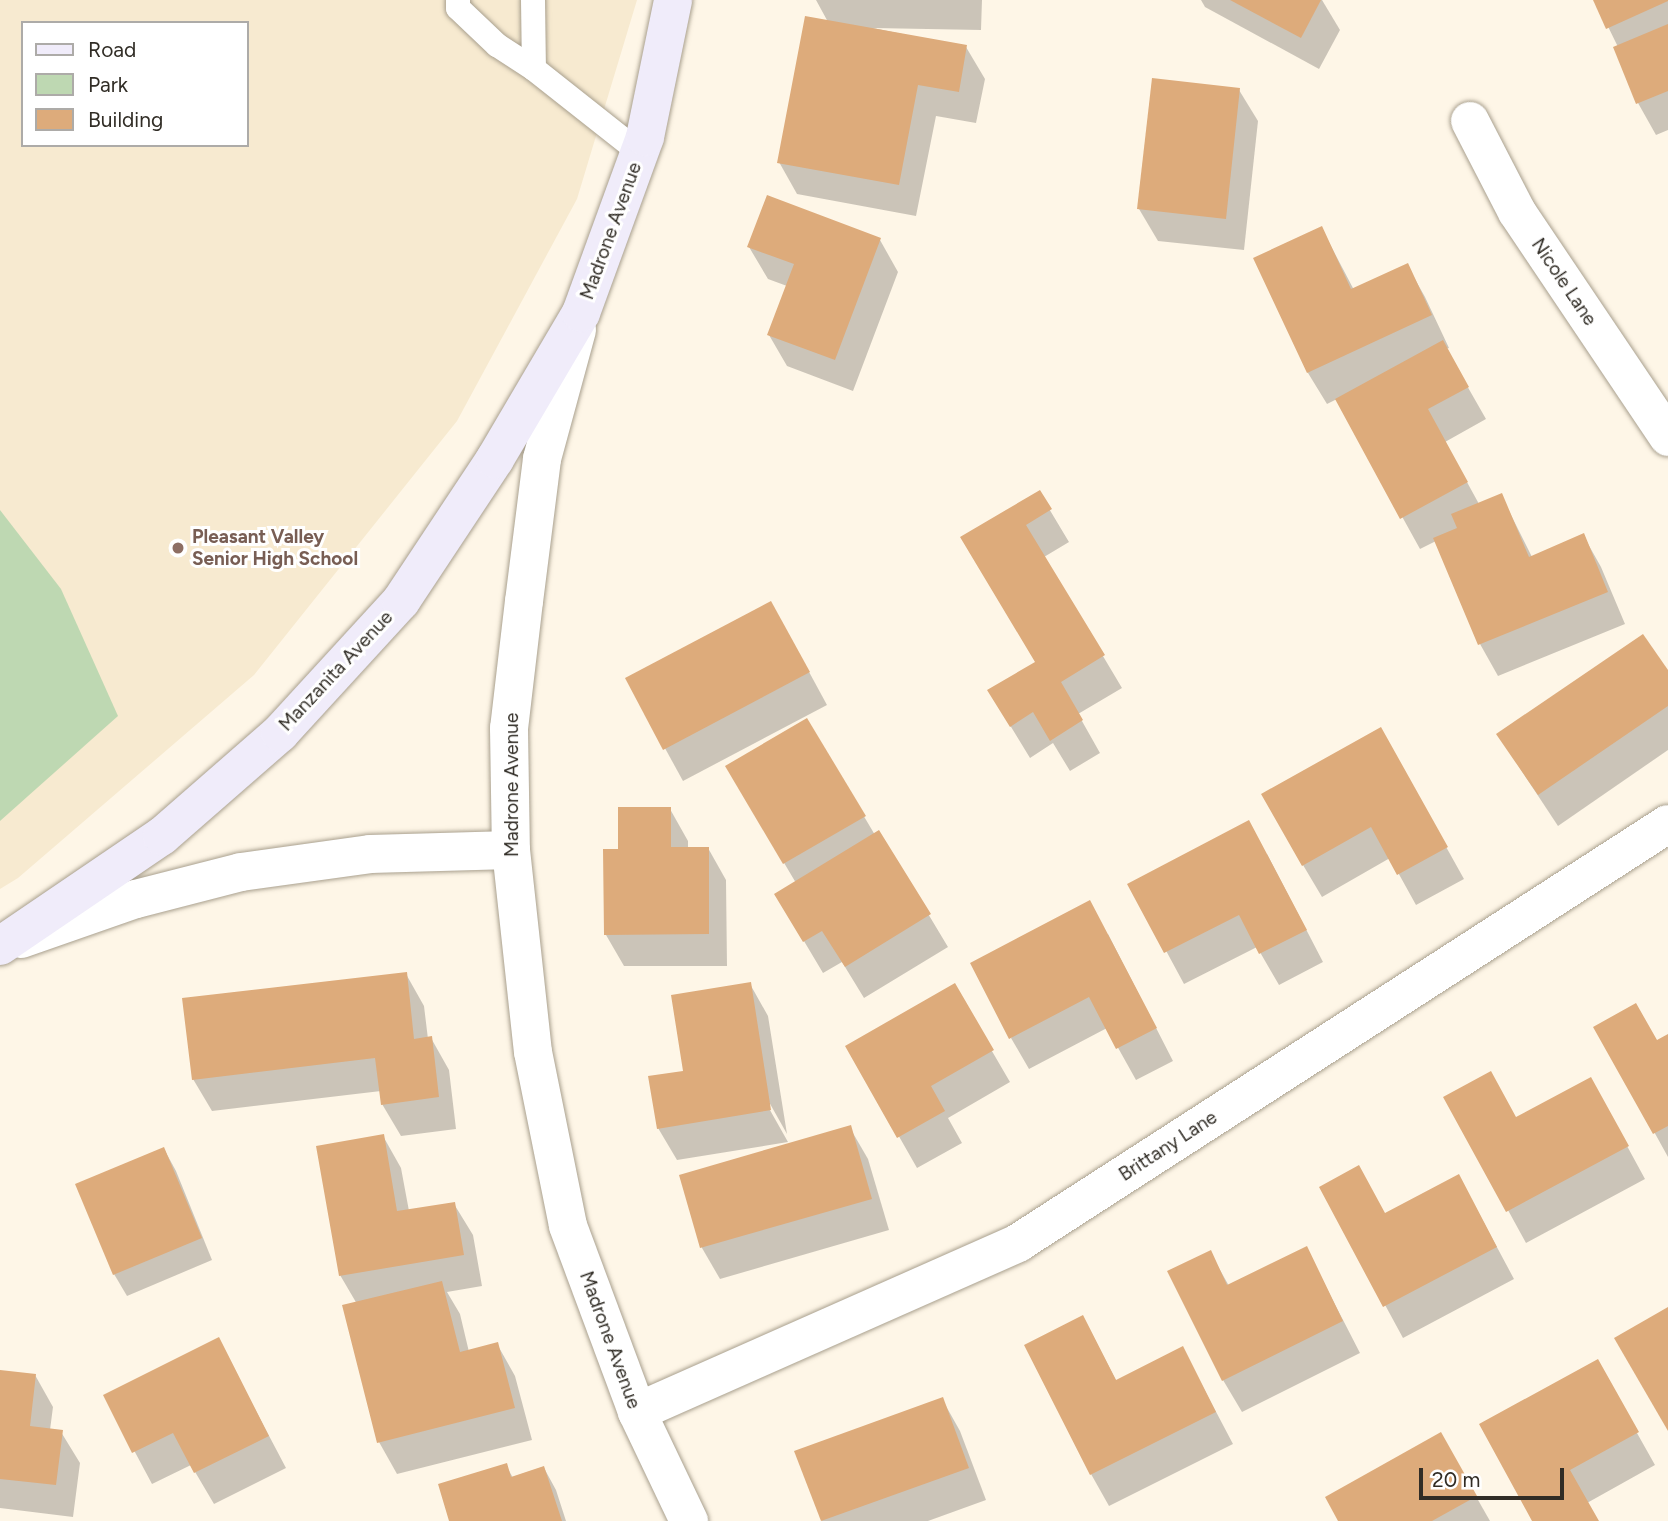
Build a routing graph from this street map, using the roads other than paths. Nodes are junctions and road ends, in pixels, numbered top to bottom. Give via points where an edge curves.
1 (458, 0) edge
2 (533, 0) edge
3 (673, 0) edge
4 (534, 69) junction
5 (1470, 121) dead end
6 (639, 152) junction
7 (581, 313) junction
8 (1668, 437) edge
9 (1668, 824) edge
10 (511, 850) junction
11 (0, 946) edge
12 (637, 1412) junction
13 (689, 1521) edge

1 - 4 lane via 458,8 497,46
2 - 4 lane
3 - 6 street, Madrone Avenue
4 - 6 lane
5 - 8 street, Nicole Lane via 1517,212
6 - 7 street, Madrone Avenue
7 - 10 street, Madrone Avenue via 542,459 509,729
7 - 11 street, Manzanita Avenue via 495,459 401,601 280,733 162,836
9 - 12 street, Brittany Lane via 1018,1243
10 - 11 street via 370,854 241,872 136,899
10 - 12 street, Madrone Avenue via 533,1052 568,1226
12 - 13 street, Madrone Avenue

